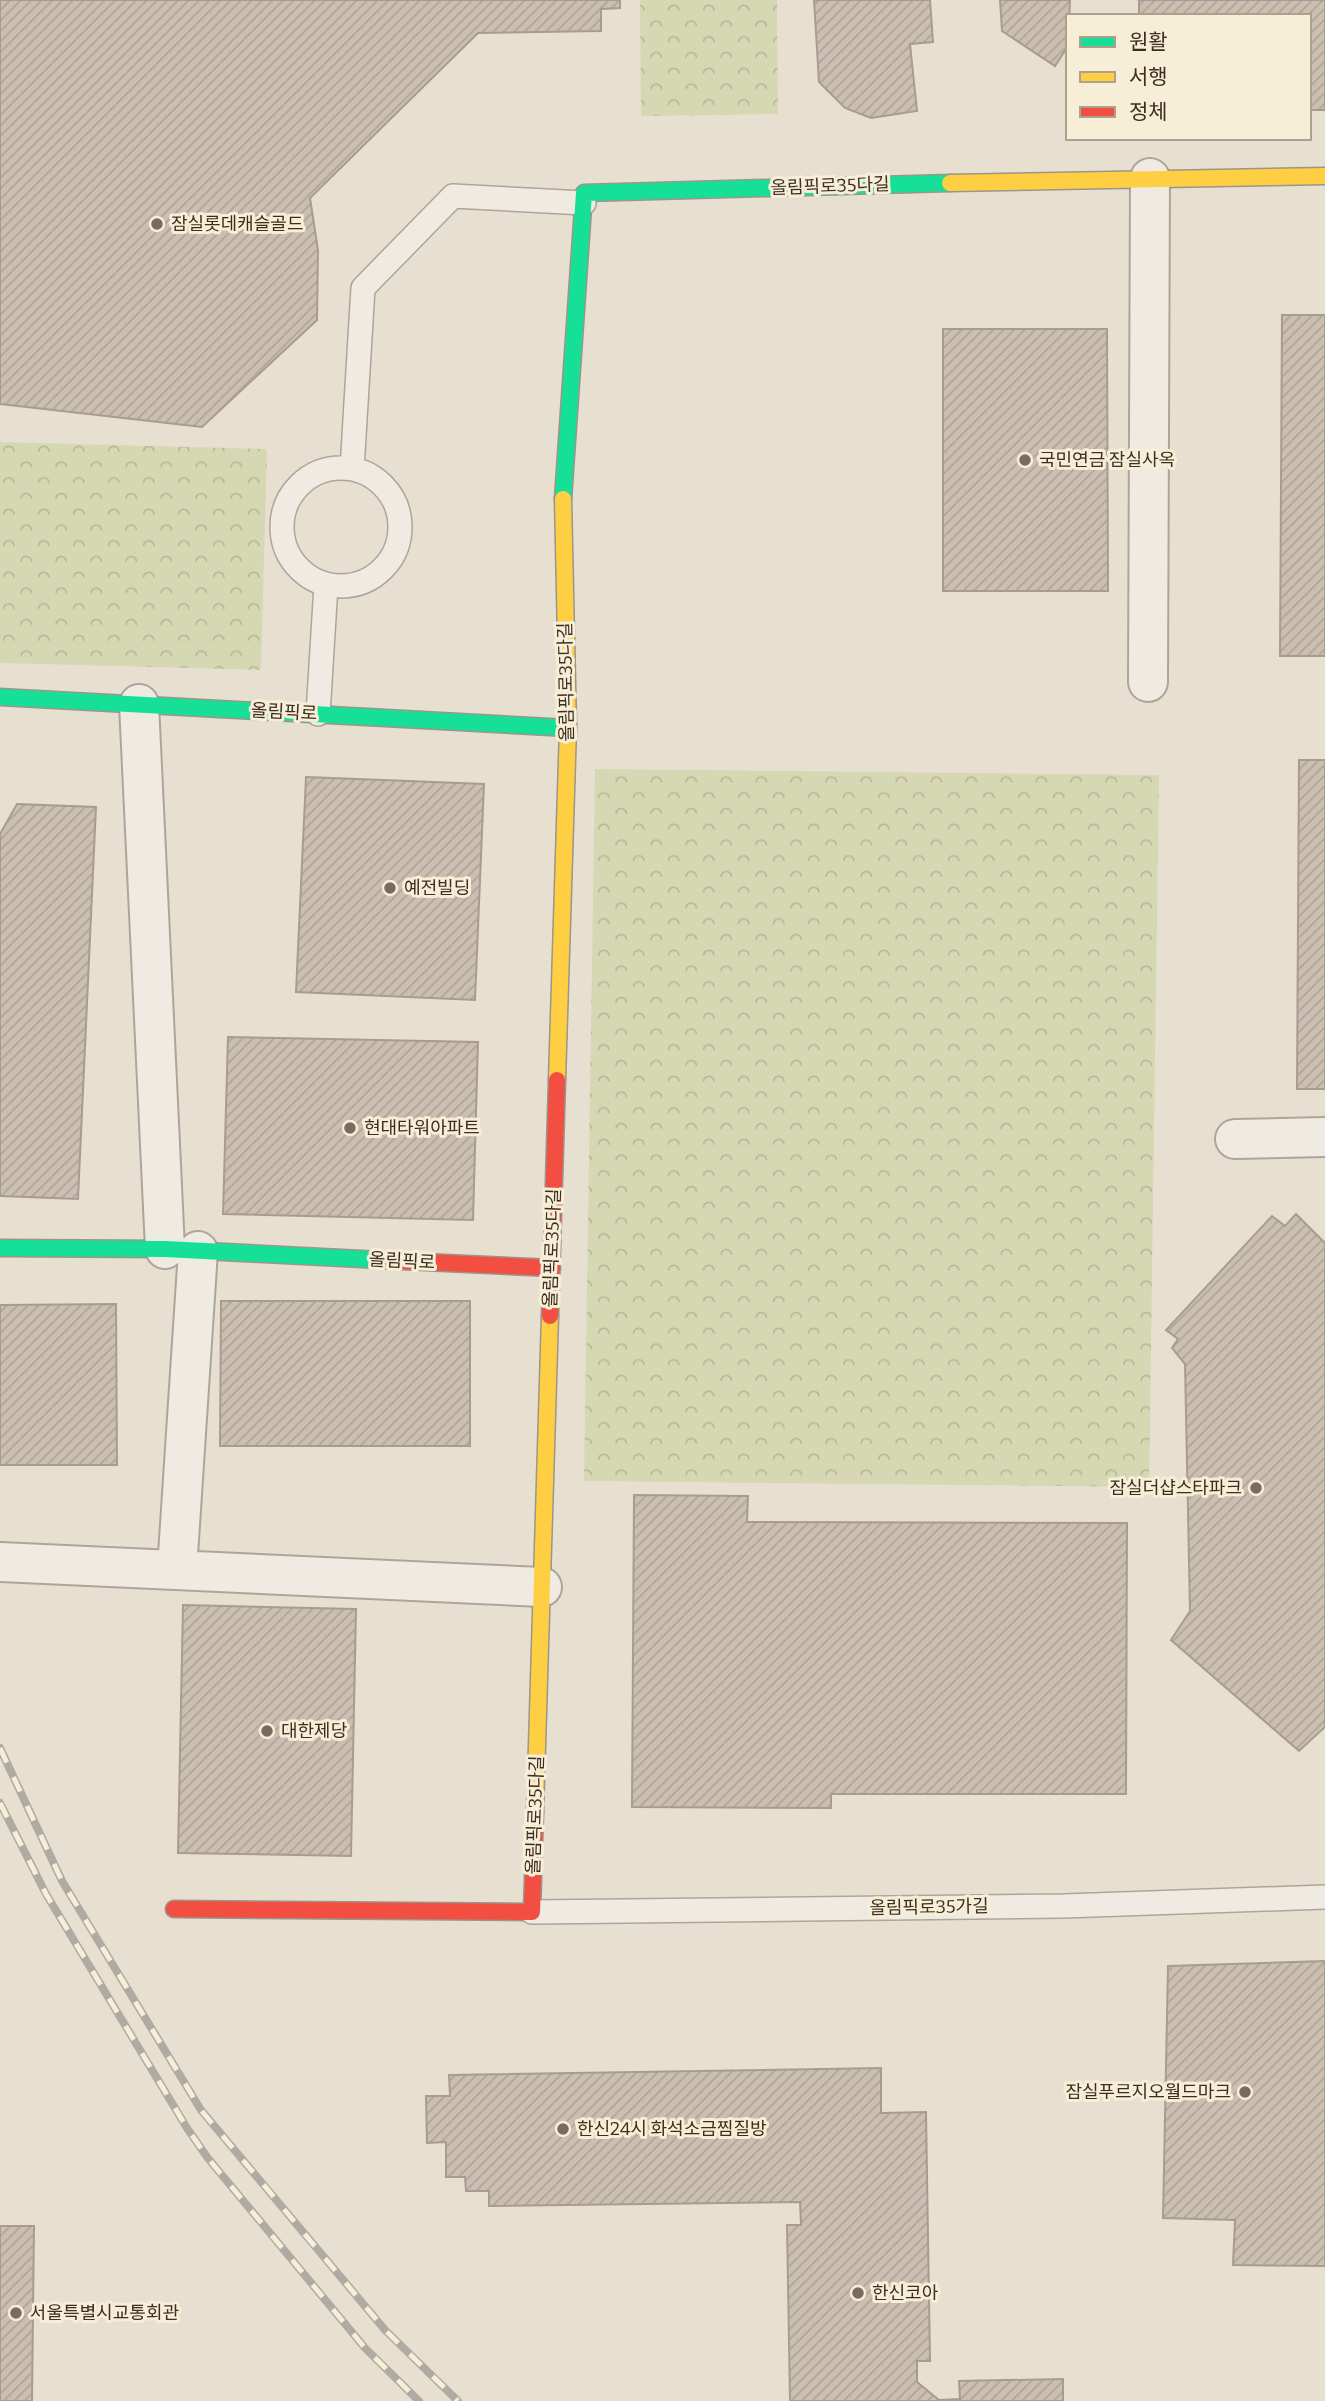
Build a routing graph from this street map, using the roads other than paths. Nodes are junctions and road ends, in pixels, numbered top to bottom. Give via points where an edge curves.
1 (1325, 176) edge
2 (1150, 177) junction
3 (584, 203) junction
4 (352, 469) junction
5 (326, 585) junction
6 (1148, 682) dead end
7 (0, 697) edge
8 (139, 704) junction
9 (318, 714) junction
10 (568, 728) junction
11 (1325, 1138) edge
12 (1234, 1139) dead end
13 (0, 1248) edge
14 (181, 1250) junction
15 (552, 1268) junction
16 (0, 1562) edge
17 (177, 1570) junction
18 (542, 1587) junction
19 (1325, 1897) edge
20 (174, 1909) dead end
21 (532, 1912) junction

1 - 2 street, 올림픽로35다길
2 - 3 street, 올림픽로35다길 via 584,193
2 - 6 street
3 - 4 lane via 453,196 363,288
3 - 10 street, 올림픽로35다길 via 562,506
4 - 5 lane via 312,475 286,506 282,525 294,563
4 - 5 lane via 370,475 396,503 399,540 392,558 372,577 345,587
5 - 9 lane
7 - 8 street, 올림픽로
8 - 9 street, 올림픽로
8 - 14 street
9 - 10 street, 올림픽로
10 - 15 street, 올림픽로35다길
11 - 12 street
13 - 14 street, 올림픽로
14 - 15 street, 올림픽로
14 - 17 street
15 - 18 street, 올림픽로35다길
16 - 17 street
17 - 18 street
18 - 21 street, 올림픽로35다길
19 - 21 lane, 올림픽로35가길 via 1064,1906
20 - 21 street

